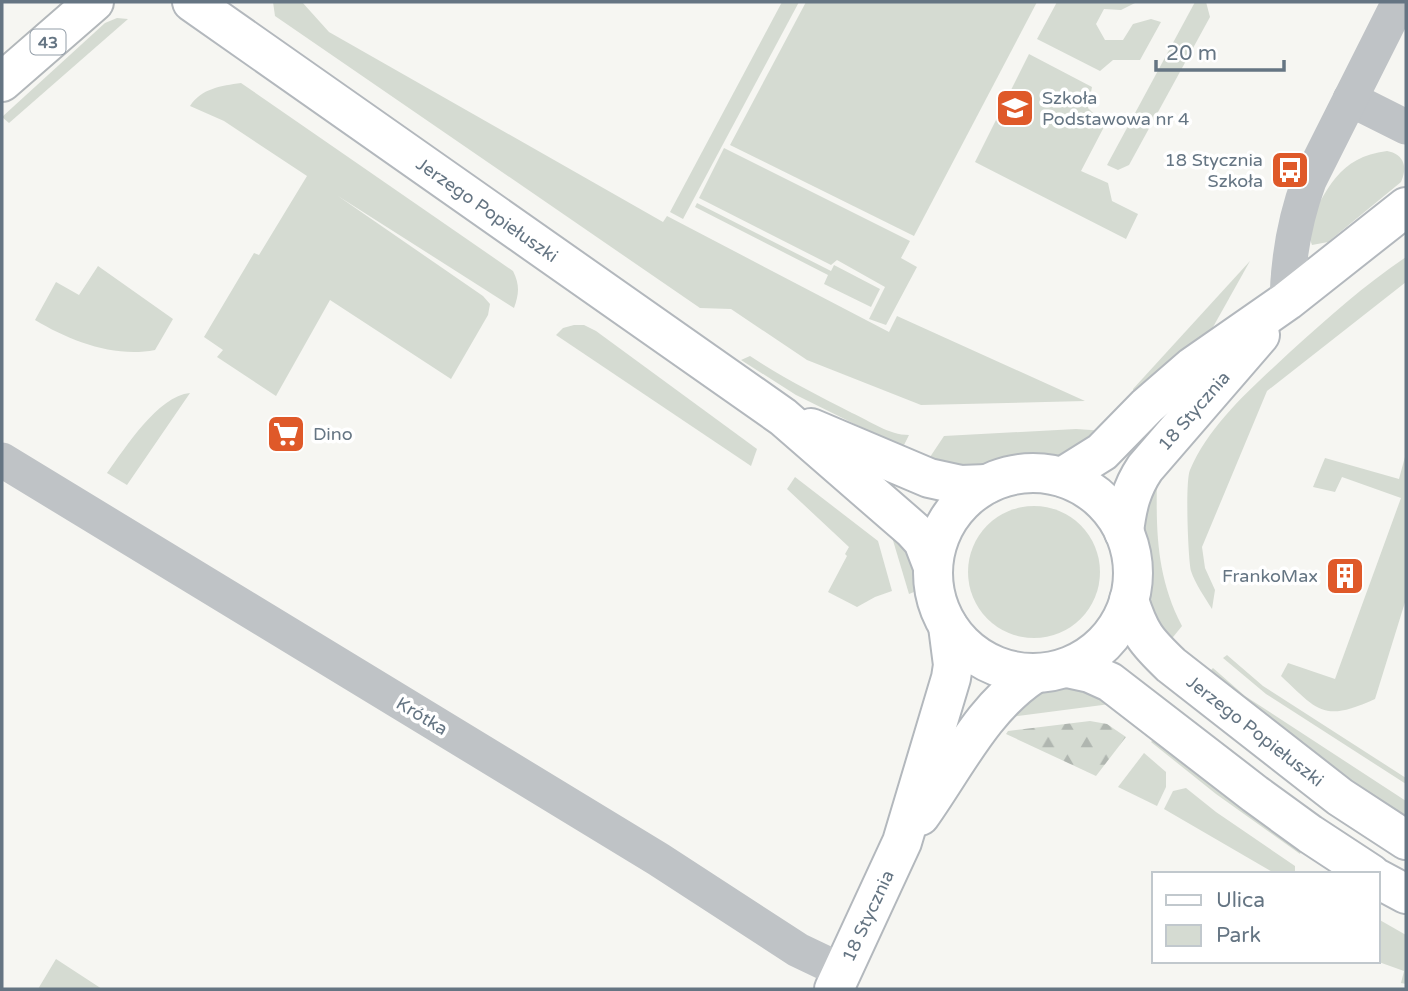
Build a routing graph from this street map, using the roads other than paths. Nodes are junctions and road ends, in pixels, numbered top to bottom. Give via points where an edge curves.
1 (93, 2) edge
2 (192, 2) edge
3 (1399, 2) edge
4 (2, 82) edge
5 (1350, 99) junction
6 (1406, 127) edge
7 (1406, 207) edge
8 (1287, 301) junction
9 (783, 417) junction
10 (2, 460) edge
11 (1062, 477) junction
12 (987, 484) junction
13 (1124, 532) junction
14 (933, 567) junction
15 (1129, 600) junction
16 (948, 625) junction
17 (1051, 671) junction
18 (1406, 840) edge
19 (902, 842) junction
20 (1368, 872) edge
21 (1380, 880) edge
22 (1406, 894) edge
23 (838, 980) edge

1 - 4 main road, 43
2 - 9 main road, Jerzego Popiełuszki
3 - 5 street
5 - 6 street
5 - 8 street via 1302,201 1290,250
7 - 8 main road, 18 Stycznia
8 - 11 main road, 18 Stycznia via 1192,367 1107,447
8 - 13 main road, 18 Stycznia via 1145,468 1128,503
9 - 12 main road, Jerzego Popiełuszki via 929,478 961,485
9 - 14 main road, Jerzego Popiełuszki via 914,530
10 - 23 street, Krótka via 657,859
11 - 12 main road via 1036,474
11 - 13 main road via 1096,494
12 - 14 main road via 967,496 943,525
13 - 15 main road via 1132,566
14 - 16 main road via 937,597
15 - 17 main road via 1113,631 1096,650
15 - 18 main road, Jerzego Popiełuszki via 1138,627 1171,665 1340,797
16 - 17 main road via 975,656 1006,670
16 - 19 main road, 18 Stycznia via 951,677
17 - 19 main road, 18 Stycznia via 1017,685 992,710
17 - 20 main road via 1090,673 1110,682 1299,826
19 - 23 main road, 18 Stycznia
21 - 22 main road

